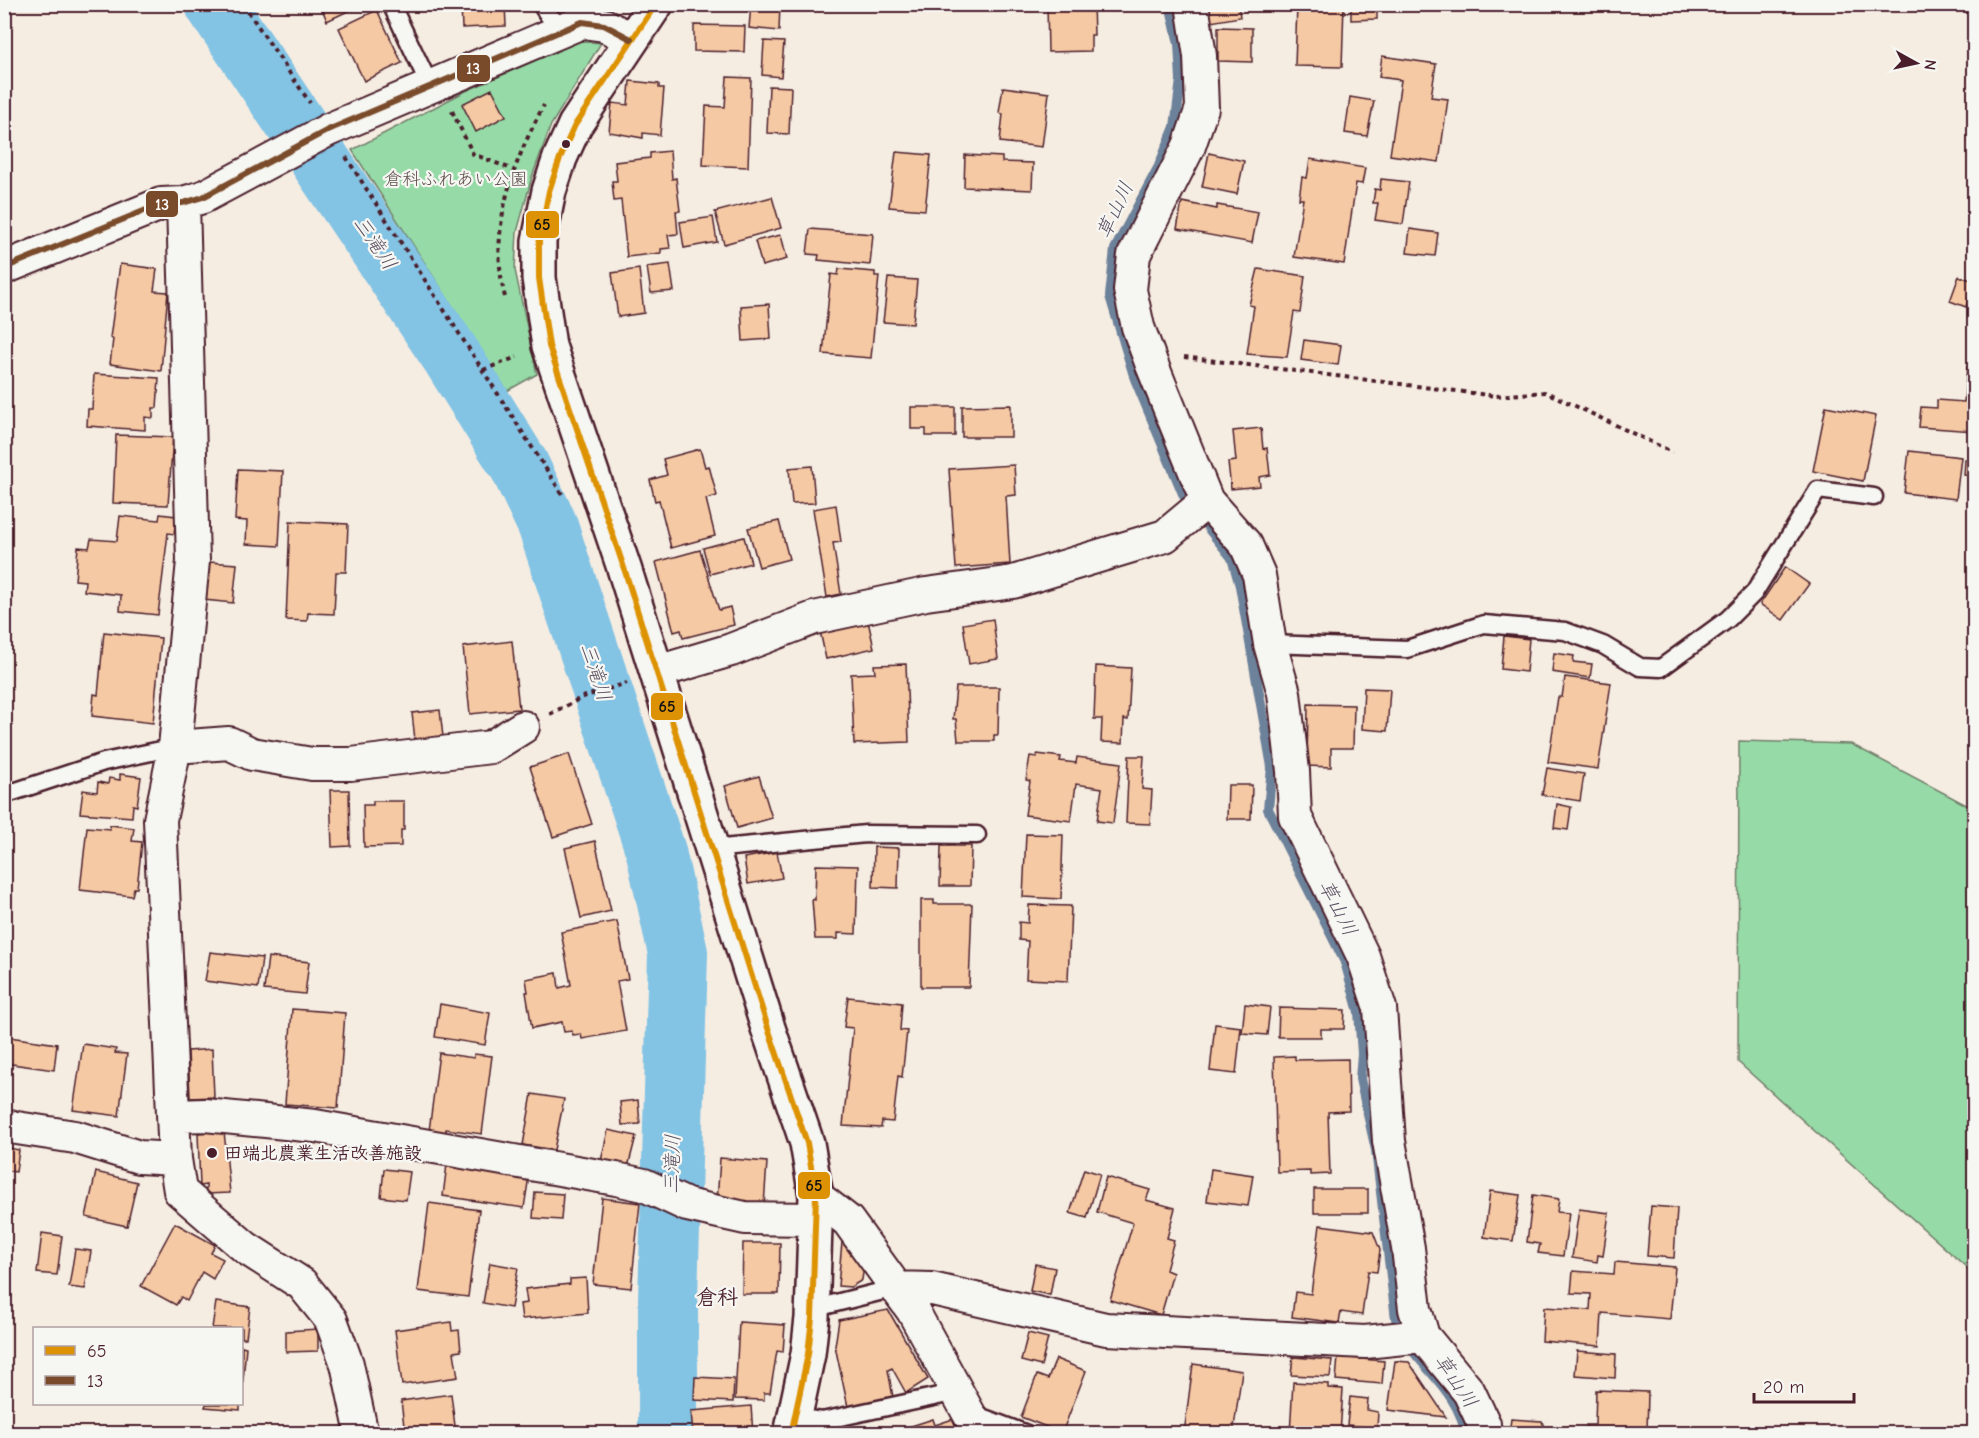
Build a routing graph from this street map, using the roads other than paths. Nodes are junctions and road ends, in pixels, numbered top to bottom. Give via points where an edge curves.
1 (391, 4) edge
2 (541, 4) edge
3 (657, 4) edge
4 (1192, 4) edge
5 (565, 29) junction
6 (631, 39) junction
7 (435, 86) junction
8 (183, 203) junction
9 (4, 268) edge
10 (1874, 497) dead end
11 (1207, 501) junction
12 (1270, 644) junction
13 (642, 677) junction
14 (523, 728) dead end
15 (175, 747) junction
16 (4, 795) edge
17 (977, 835) dead end
18 (712, 849) junction
19 (175, 1116) junction
20 (4, 1126) edge
21 (175, 1159) junction
22 (815, 1208) junction
23 (895, 1288) junction
24 (812, 1309) junction
25 (1423, 1336) junction
26 (968, 1413) edge
27 (792, 1425) edge
28 (362, 1434) edge
29 (1027, 1434) edge
30 (1485, 1434) edge

1 - 7 lane
2 - 5 lane
3 - 6 main road
4 - 11 street via 1202,108 1189,146 1134,255 1130,290 1147,353
5 - 6 street via 582,22 604,25
5 - 7 street
6 - 13 main road via 575,125 560,158 539,241 539,278 549,345
7 - 8 street via 326,131 203,197
8 - 9 street via 161,204
8 - 15 street via 193,561
10 - 12 lane via 1818,490 1754,593 1728,619 1661,669 1640,667 1603,645 1565,631 1484,624 1407,650
11 - 12 street via 1246,545 1259,575
11 - 13 street via 1165,536 1013,582 926,594 814,618 731,650
12 - 25 street via 1284,693 1295,816 1363,956 1380,1008 1389,1141 1415,1309
13 - 18 main road
14 - 15 street via 491,747 351,764 312,764 252,754 229,743
15 - 16 lane via 104,762
15 - 19 street via 160,820
17 - 18 lane via 866,834
18 - 22 main road via 807,1143
19 - 21 street
19 - 22 street via 204,1115 315,1126 644,1185 687,1205 745,1218
20 - 21 street via 75,1137 139,1157
21 - 28 street via 180,1191 246,1248 302,1284 331,1320 347,1364
22 - 23 street via 848,1221
22 - 24 main road
23 - 24 lane
23 - 25 street via 932,1289 1106,1329 1365,1342
23 - 26 street via 913,1311
24 - 27 main road via 808,1354
25 - 30 street via 1469,1392
26 - 27 lane
26 - 29 lane

